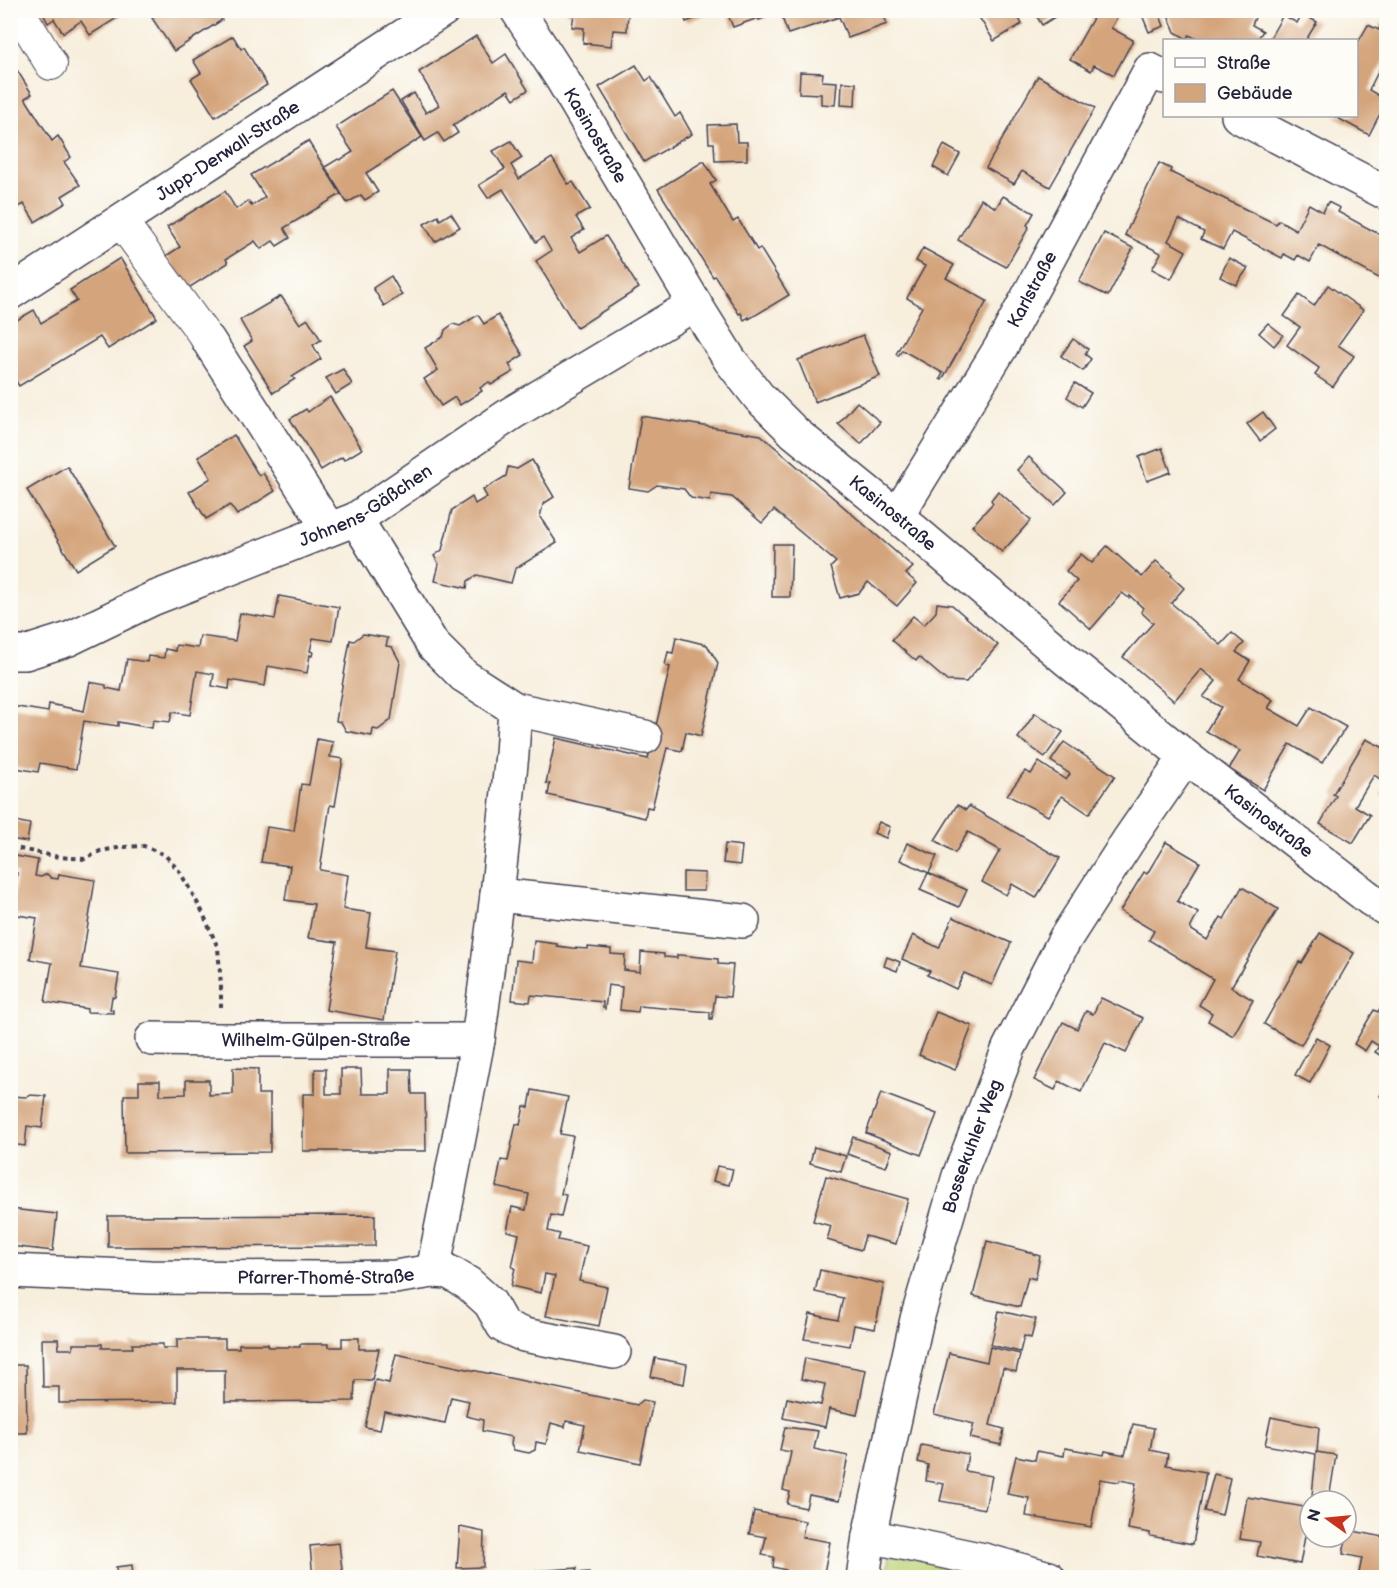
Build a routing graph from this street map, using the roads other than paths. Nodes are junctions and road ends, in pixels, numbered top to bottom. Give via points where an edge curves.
1 (18, 10) edge
2 (443, 10) edge
3 (517, 10) edge
4 (51, 64) dead end
5 (1163, 76) edge
6 (1240, 117) edge
7 (1386, 193) edge
8 (122, 221) junction
9 (10, 293) edge
10 (695, 304) junction
11 (208, 340) joint
12 (897, 516) junction
13 (342, 524) junction
14 (10, 653) edge
15 (514, 709) junction
16 (645, 737) dead end
17 (1185, 758) junction
18 (497, 895) junction
19 (1386, 909) edge
20 (743, 921) dead end
21 (152, 1039) dead end
22 (478, 1041) junction
23 (10, 1271) edge
24 (433, 1271) junction
25 (614, 1352) dead end
26 (869, 1536) junction
27 (863, 1578) edge
28 (1048, 1578) edge

1 - 4 street
2 - 8 street, Jupp-Derwall-Straße
3 - 10 street, Kasinostraße
5 - 12 street, Karlstraße via 1150,70 1001,347
6 - 7 street
8 - 9 street, Jupp-Derwall-Straße
8 - 11 street
10 - 12 street, Kasinostraße via 729,360 759,397 795,433
10 - 13 street, Johnens-Gäßchen via 512,413
11 - 13 street
12 - 17 street, Kasinostraße
13 - 14 street, Johnens-Gäßchen via 152,599 69,639 26,653
13 - 15 street via 434,645 464,676
15 - 16 street
15 - 18 street
17 - 19 street, Kasinostraße
17 - 26 street, Bossekuhler Weg via 1065,939 1009,1048 959,1176 917,1319
18 - 20 street
18 - 22 street
21 - 22 street, Wilhelm-Gülpen-Straße
22 - 24 street
23 - 24 street, Pfarrer-Thomé-Straße via 323,1278 395,1277
24 - 25 street, Pfarrer-Thomé-Straße via 449,1272 469,1284 489,1303 503,1326 524,1335
26 - 27 street, Bossekuhler Weg
26 - 28 street

